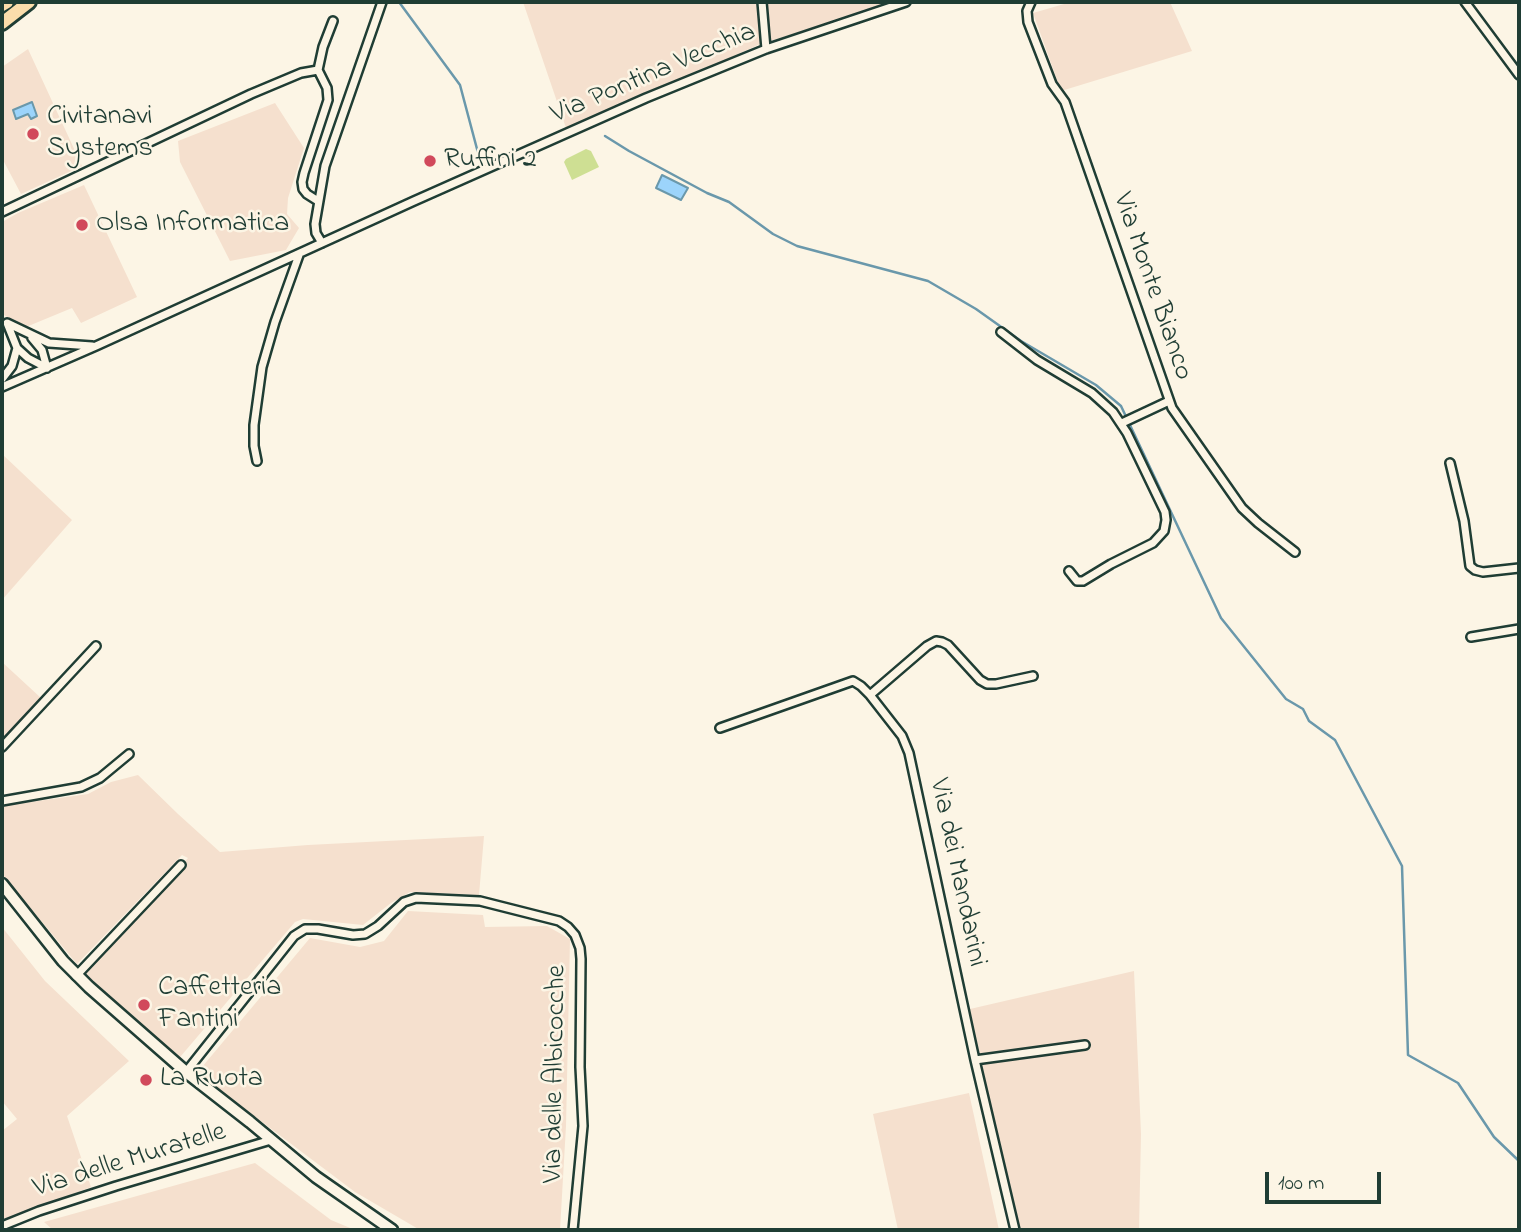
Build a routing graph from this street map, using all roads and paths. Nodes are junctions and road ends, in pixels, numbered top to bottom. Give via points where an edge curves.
1 (7, 2) edge
2 (29, 2) edge
3 (382, 2) edge
4 (762, 2) edge
5 (906, 2) edge
6 (1031, 2) edge
7 (1465, 2) edge
8 (2, 5) edge
9 (333, 21) dead end
10 (2, 23) edge
11 (766, 49) junction
12 (318, 70) junction
13 (1519, 75) edge
14 (318, 201) junction
15 (2, 212) edge
16 (323, 243) junction
17 (299, 255) junction
18 (4, 320) edge
19 (1001, 332) dead end
20 (27, 333) junction
21 (96, 346) junction
22 (17, 348) junction
23 (47, 368) junction
24 (2, 379) edge
25 (2, 387) edge
26 (1169, 401) junction
27 (1122, 423) junction
28 (257, 461) dead end
29 (1450, 463) dead end
30 (1295, 552) dead end
31 (1519, 568) edge
32 (1069, 571) dead end
33 (1519, 629) edge
34 (1471, 637) dead end
35 (96, 646) dead end
36 (1033, 676) dead end
37 (870, 695) junction
38 (720, 728) dead end
39 (2, 747) edge
40 (129, 754) dead end
41 (2, 801) edge
42 (181, 865) dead end
43 (2, 884) edge
44 (76, 975) junction
45 (1086, 1045) dead end
46 (975, 1060) junction
47 (186, 1072) junction
48 (271, 1140) junction
49 (2, 1226) edge
50 (392, 1230) edge
51 (573, 1230) edge
52 (1015, 1230) edge

1 - 8 highway
2 - 10 highway
3 - 14 street via 330,149
4 - 11 street
5 - 11 street, Via Pontina Vecchia
6 - 26 street, Via Monte Bianco via 1028,22 1050,81 1065,102
7 - 13 street
9 - 12 street
11 - 16 street, Via Pontina Vecchia
12 - 14 street via 328,100 302,182 307,194
12 - 15 street via 251,94
14 - 16 street via 315,229
16 - 17 street, Via Pontina Vecchia
17 - 21 street, Via Pontina Vecchia
17 - 28 street via 261,377 254,425
18 - 20 street
18 - 22 street
19 - 27 street via 1092,393
20 - 21 street via 44,342
20 - 23 street via 42,350
21 - 23 street, Via Pontina Vecchia
22 - 23 street
22 - 24 street
23 - 25 street, Via Pontina Vecchia
26 - 27 street
26 - 30 street, Via Monte Bianco via 1240,505
27 - 32 street via 1163,510 1165,529 1155,542 1083,581
29 - 31 street via 1470,566 1483,572
33 - 34 street
35 - 39 street
36 - 37 street via 984,683 948,645 936,641
37 - 38 street via 858,683 849,682
37 - 46 street, Via dei Mandarini via 901,734 909,753
40 - 41 street via 81,788
42 - 44 street
43 - 44 main road
44 - 47 main road
45 - 46 street
46 - 52 street, Via dei Mandarini
47 - 48 main road
47 - 51 street, Via delle Albicocche via 305,929 365,934 404,902 418,898 480,901 559,921 575,935 581,959 583,1126
48 - 49 street, Via delle Muratelle
48 - 50 main road

